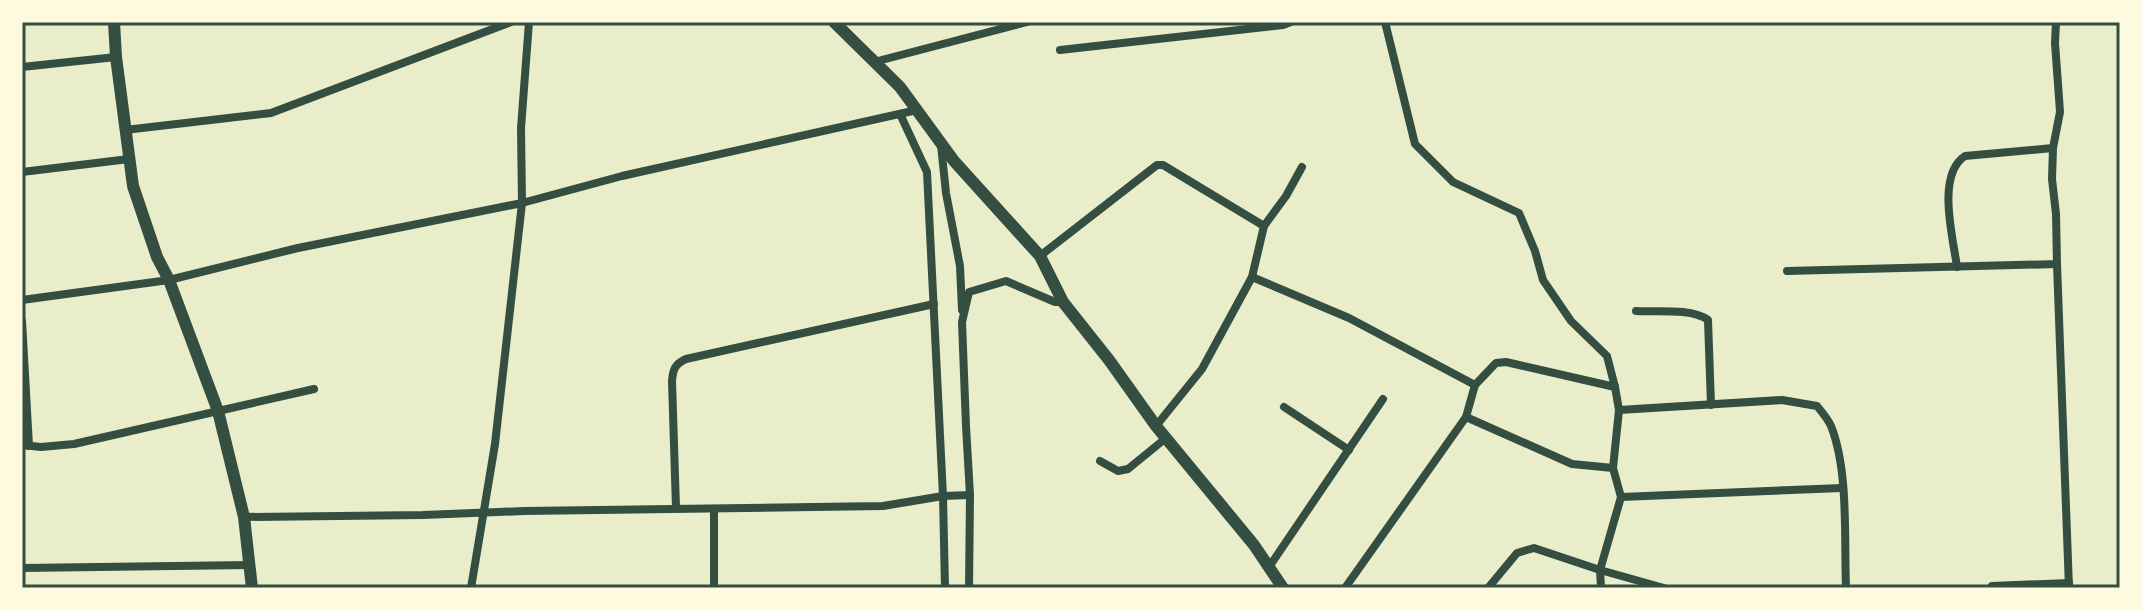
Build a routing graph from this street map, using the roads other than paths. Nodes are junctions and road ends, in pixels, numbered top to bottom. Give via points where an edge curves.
1 (114, 22) edge
2 (511, 22) edge
3 (529, 22) edge
4 (834, 22) edge
5 (1027, 22) edge
6 (1291, 22) edge
7 (1385, 22) edge
8 (2056, 22) edge
9 (1060, 50) dead end
10 (116, 57) junction
11 (874, 62) junction
12 (22, 67) edge
13 (917, 110) junction
14 (900, 114) junction
15 (125, 130) junction
16 (940, 142) junction
17 (2053, 148) junction
18 (129, 159) junction
19 (1302, 167) dead end
20 (22, 172) edge
21 (522, 203) junction
22 (1264, 226) junction
23 (1040, 256) junction
24 (2057, 264) junction
25 (1957, 267) junction
26 (1787, 271) dead end
27 (1252, 277) junction
28 (169, 280) junction
29 (22, 300) edge
30 (1063, 302) junction
31 (934, 304) junction
32 (1636, 311) dead end
33 (22, 321) edge
34 (962, 322) junction
35 (1475, 385) junction
36 (1615, 387) junction
37 (314, 389) dead end
38 (1383, 399) dead end
39 (1711, 405) junction
40 (1284, 407) dead end
41 (1619, 410) junction
42 (218, 411) junction
43 (1466, 417) junction
44 (1156, 426) junction
45 (1166, 438) junction
46 (26, 445) edge
47 (1349, 450) junction
48 (1100, 461) dead end
49 (1613, 468) junction
50 (1842, 488) junction
51 (970, 495) junction
52 (943, 496) junction
53 (1621, 497) junction
54 (676, 508) junction
55 (714, 509) junction
56 (484, 514) junction
57 (244, 517) junction
58 (250, 565) junction
59 (1269, 567) junction
60 (22, 568) edge
61 (1600, 570) junction
62 (1992, 586) edge
63 (2069, 586) edge
64 (252, 588) edge
65 (471, 588) edge
66 (714, 588) edge
67 (945, 588) edge
68 (969, 588) edge
69 (1283, 588) edge
70 (1345, 588) edge
71 (1488, 588) edge
72 (1601, 588) edge
73 (1664, 588) edge
74 (1846, 588) edge

1 - 10 street
2 - 15 street via 271,113
3 - 21 street
4 - 11 street
5 - 11 street
6 - 9 street
7 - 36 street via 1415,144 1453,182 1519,213 1543,280 1571,321 1607,356
8 - 17 street via 2060,112
10 - 12 street
10 - 15 street
11 - 13 street
13 - 14 street
13 - 16 street
14 - 21 street
14 - 31 street via 927,172
15 - 18 street
16 - 23 street
16 - 34 street via 960,266
17 - 24 street
17 - 25 street via 1957,161 1948,194
18 - 20 street
18 - 28 street via 133,186
19 - 22 street
21 - 28 street
21 - 56 street
22 - 23 street via 1157,165
22 - 27 street
23 - 30 street
24 - 25 street
24 - 63 street
25 - 26 street
27 - 35 street via 1349,318
27 - 44 street via 1202,369
28 - 29 street
28 - 42 street
30 - 34 street via 1006,281 969,292
30 - 44 street
31 - 52 street
31 - 54 street via 677,363 672,381
32 - 39 street via 1689,313 1708,320
33 - 46 street
34 - 51 street
35 - 36 street via 1496,363 1506,362
35 - 43 street
36 - 41 street
37 - 42 street
38 - 47 street
39 - 41 street
39 - 50 street via 1782,400 1817,406 1838,447
40 - 47 street
41 - 49 street
42 - 46 street via 74,444
42 - 57 street
43 - 49 street via 1572,464
43 - 70 street
44 - 45 street
45 - 48 street via 1128,469 1118,471
45 - 59 street
47 - 59 street
49 - 53 street
50 - 53 street
50 - 74 street
51 - 52 street
51 - 68 street
52 - 55 street via 883,506
52 - 67 street
53 - 61 street
54 - 55 street
54 - 56 street
55 - 66 street
56 - 57 street
56 - 65 street
57 - 58 street
58 - 60 street
58 - 64 street
59 - 69 street
61 - 71 street via 1534,548 1517,553
61 - 72 street
61 - 73 street
62 - 63 street

